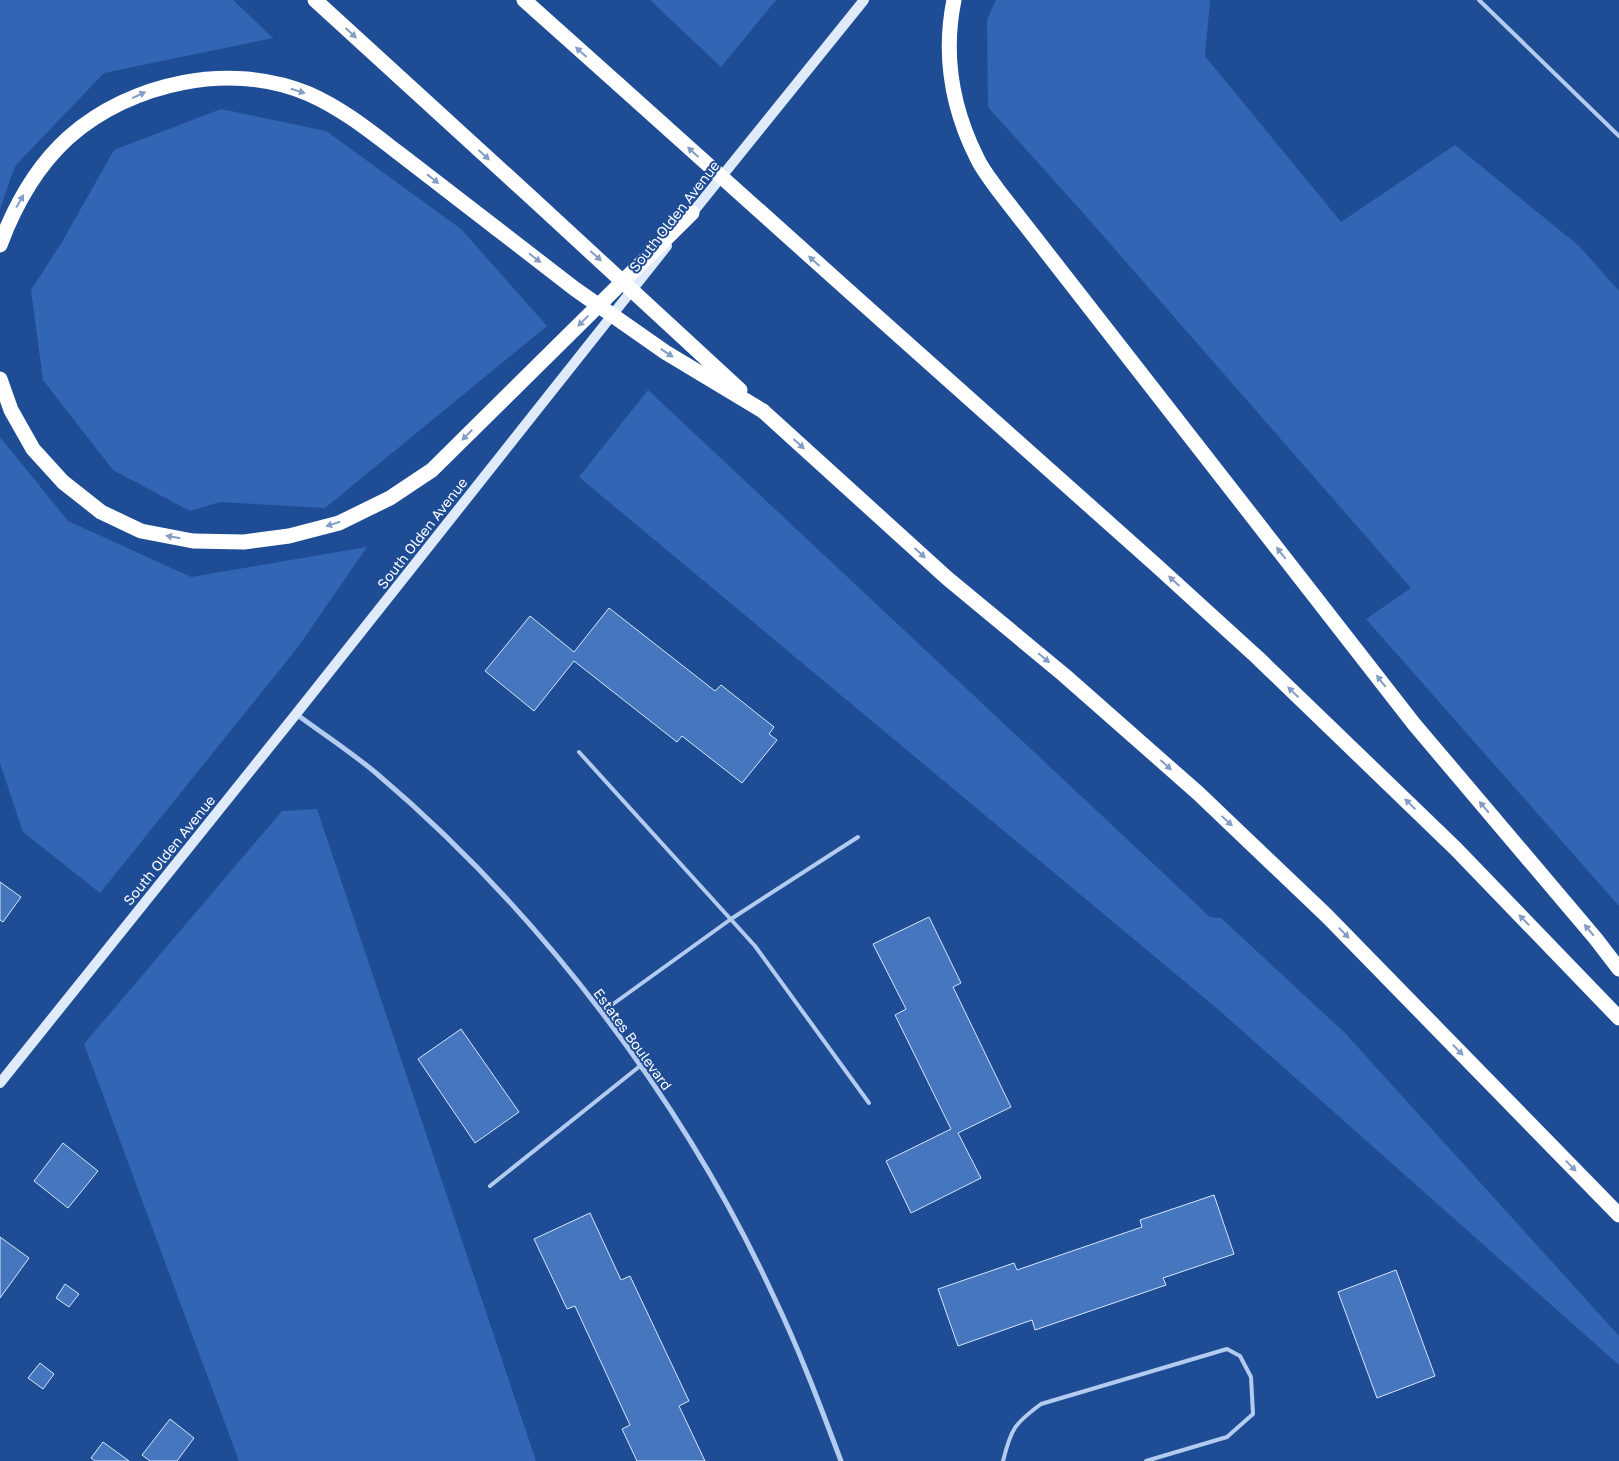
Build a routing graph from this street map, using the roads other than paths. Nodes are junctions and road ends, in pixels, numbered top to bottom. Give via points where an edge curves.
1 (316, 0) edge
2 (524, 0) edge
3 (864, 0) edge
4 (954, 0) edge
5 (1479, 0) edge
6 (1619, 136) edge
7 (692, 214) junction
8 (0, 245) edge
9 (0, 379) edge
10 (763, 411) junction
11 (296, 714) junction
12 (579, 752) dead end
13 (858, 838) dead end
14 (731, 919) junction
15 (1619, 969) edge
16 (602, 1012) junction
17 (1619, 1018) edge
18 (640, 1066) junction
19 (0, 1083) edge
20 (869, 1103) dead end
21 (490, 1186) dead end
22 (1619, 1215) edge
23 (841, 1461) edge
24 (1003, 1461) edge
25 (1146, 1461) edge

1 -> 10 highway, bridge
17 -> 2 highway, bridge via 1456,848 1258,658
3 - 7 main road, South Olden Avenue
15 -> 4 highway via 1414,724 998,190 977,159 957,110 949,66
5 - 6 lane
7 -> 9 highway via 432,470 390,498 339,523 290,536 244,542 193,541 141,531 101,512 63,482 33,449 11,410
7 - 11 main road, South Olden Avenue
8 -> 10 highway, bridge via 18,202 40,168 68,138 105,112 146,92 185,82 226,78 271,83 308,94 349,114 575,289 665,352
10 -> 22 highway via 947,578 1064,675 1205,800 1327,916
11 - 16 street, Estates Boulevard via 375,772 456,847 532,927
11 - 19 main road, South Olden Avenue
12 - 14 lane
13 - 14 lane
14 - 16 lane
14 - 20 lane via 755,946
16 - 18 street, Estates Boulevard
18 - 21 lane
18 - 23 street, Estates Boulevard via 723,1196 773,1294
24 - 25 lane via 1009,1436 1022,1418 1041,1404 1227,1349 1240,1356 1251,1377 1253,1414 1227,1437

